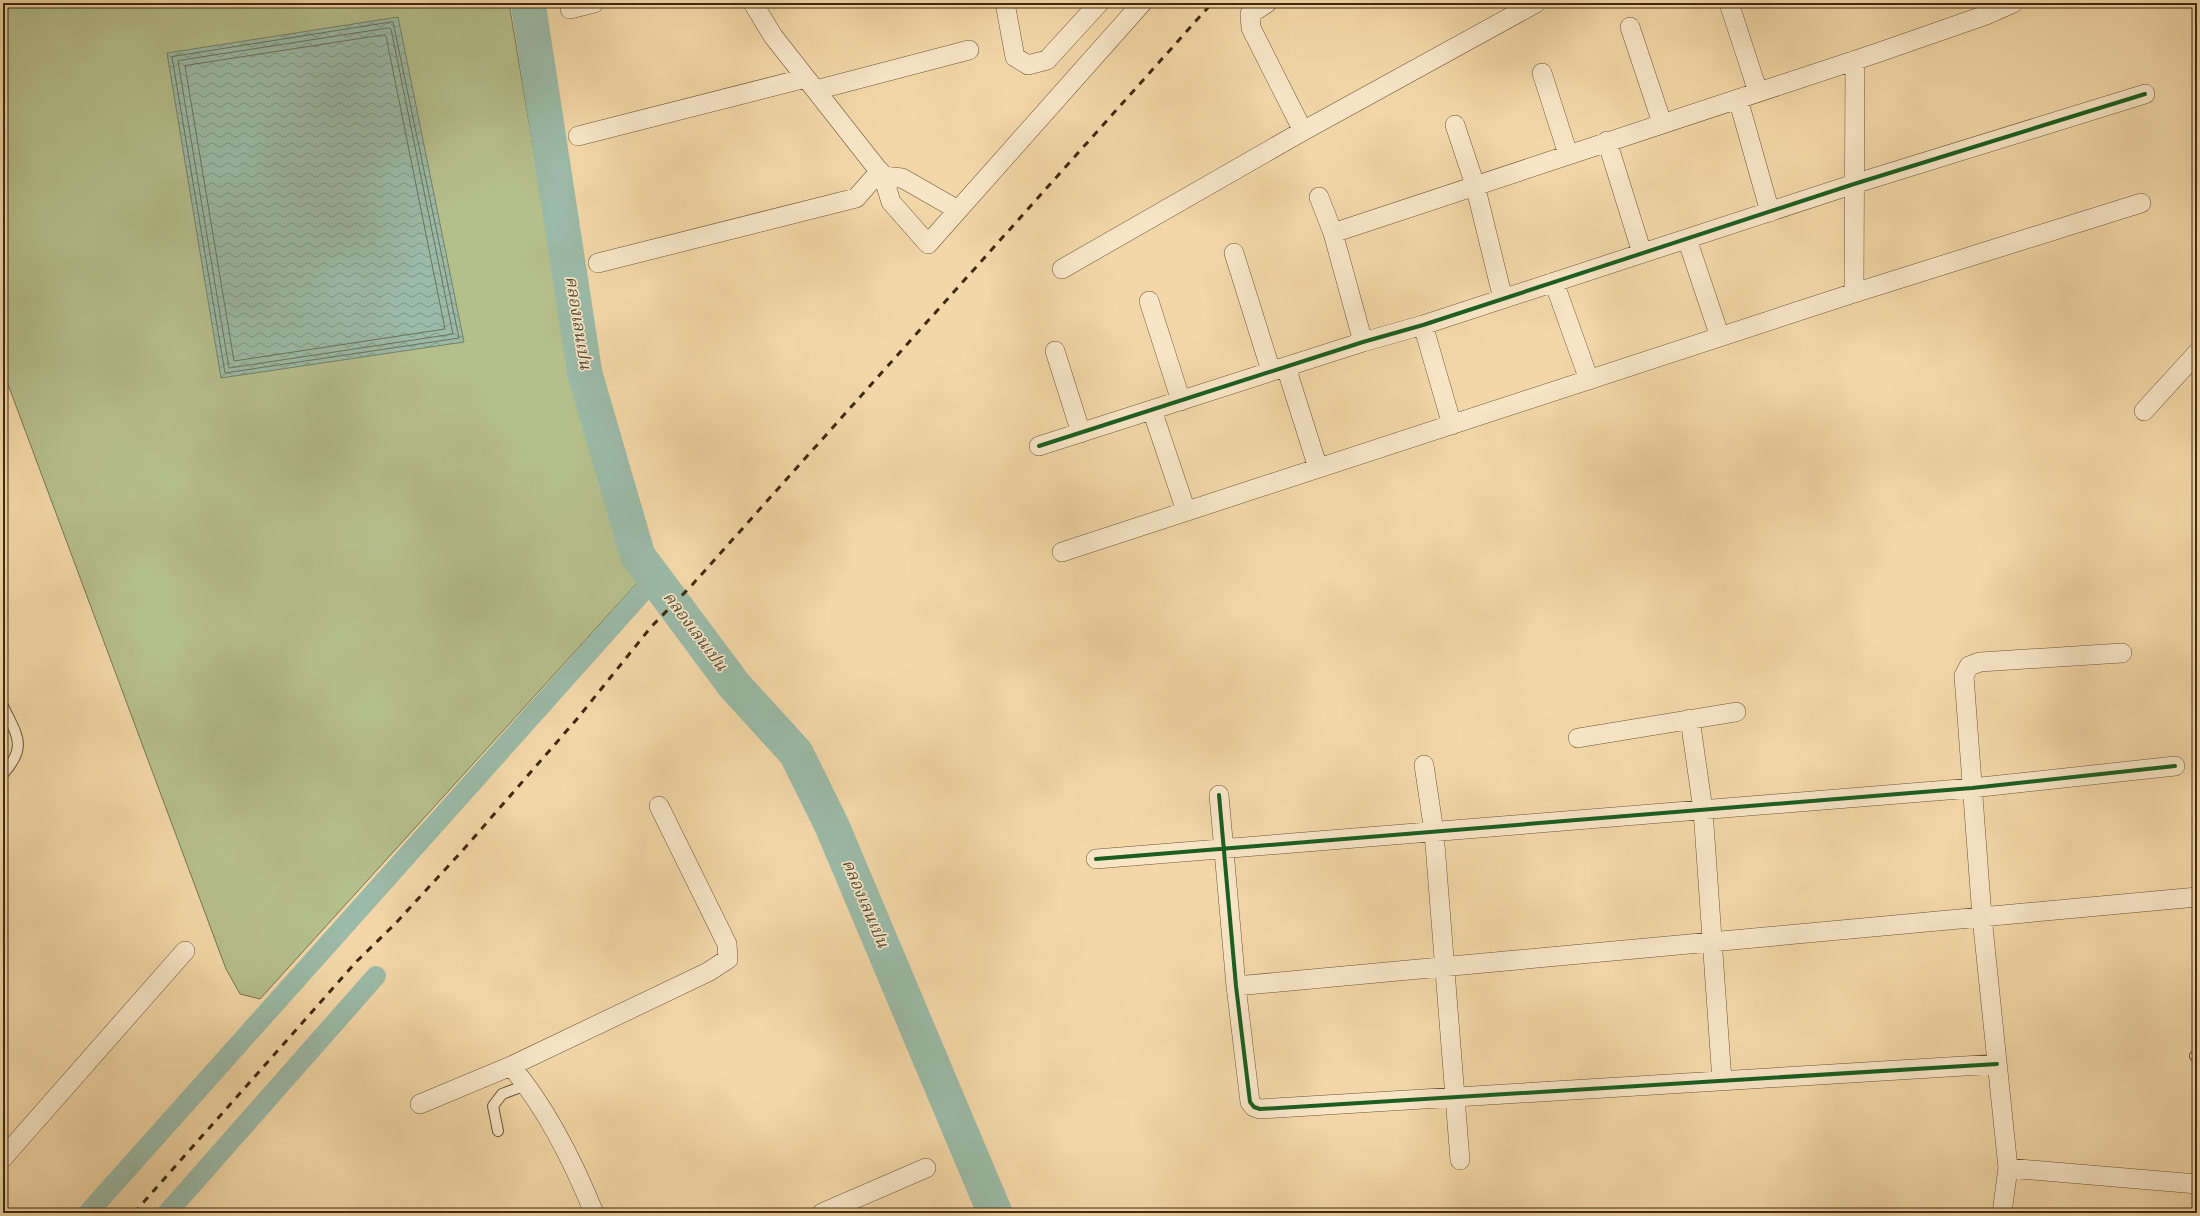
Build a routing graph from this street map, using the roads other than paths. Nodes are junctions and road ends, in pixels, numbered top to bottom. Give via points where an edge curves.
1 (594, 3) edge
2 (753, 3) edge
3 (1005, 3) edge
4 (1099, 3) edge
5 (1142, 3) edge
6 (1267, 3) edge
7 (1536, 3) edge
8 (1729, 3) edge
9 (2013, 3) edge
10 (570, 9) dead end
11 (1630, 27) dead end
12 (969, 50) dead end
13 (1855, 60) junction
14 (1542, 73) dead end
15 (811, 84) junction
16 (1758, 92) junction
17 (2146, 94) dead end
18 (1738, 99) junction
19 (1662, 123) junction
20 (1455, 125) dead end
21 (1303, 131) junction
22 (578, 136) dead end
23 (1607, 141) junction
24 (1568, 154) junction
25 (881, 174) junction
26 (1854, 184) junction
27 (1475, 185) junction
28 (1319, 197) dead end
29 (2141, 203) dead end
30 (958, 210) junction
31 (1770, 212) junction
32 (1333, 233) junction
33 (1687, 238) junction
34 (1234, 253) dead end
35 (1642, 253) junction
36 (598, 263) dead end
37 (1062, 269) dead end
38 (1554, 282) junction
39 (1854, 293) junction
40 (1503, 299) junction
41 (1149, 301) dead end
42 (1423, 325) junction
43 (1720, 337) junction
44 (1363, 342) junction
45 (1055, 351) dead end
46 (2197, 353) edge
47 (1279, 369) junction
48 (1589, 380) junction
49 (1181, 401) junction
50 (1152, 410) junction
51 (2144, 411) dead end
52 (1452, 425) junction
53 (1081, 433) junction
54 (1039, 446) dead end
55 (1318, 468) junction
56 (1186, 511) junction
57 (1062, 552) dead end
58 (2122, 653) dead end
59 (3, 706) edge
60 (1736, 712) dead end
61 (1690, 719) junction
62 (1578, 738) dead end
63 (1424, 765) dead end
64 (2175, 766) dead end
65 (3, 774) edge
66 (1972, 788) junction
67 (1219, 794) dead end
68 (659, 806) dead end
69 (1703, 810) junction
70 (1434, 832) junction
71 (1224, 849) junction
72 (1096, 860) dead end
73 (2197, 897) edge
74 (1982, 917) junction
75 (1713, 942) junction
76 (185, 951) dead end
77 (1445, 967) junction
78 (1236, 986) junction
79 (1997, 1064) junction
80 (511, 1066) junction
81 (1722, 1081) junction
82 (526, 1085) junction
83 (1455, 1097) junction
84 (420, 1104) dead end
85 (498, 1131) dead end
86 (3, 1158) edge
87 (1460, 1160) dead end
88 (926, 1168) dead end
89 (2008, 1168) junction
90 (2197, 1184) edge
91 (594, 1213) edge
92 (822, 1213) edge
93 (2002, 1213) edge

1 - 10 street
2 - 15 street via 773,36
3 - 4 street via 1015,57 1028,65 1047,60
5 - 30 street
6 - 21 street via 1250,14 1251,28
7 - 21 street
8 - 16 street
9 - 13 street via 1986,15
11 - 19 street
12 - 15 street
13 - 16 street
13 - 26 street
14 - 24 street
15 - 22 street
15 - 25 street
16 - 18 street
17 - 26 street
18 - 19 street
18 - 31 street
19 - 23 street
20 - 27 street
21 - 37 street
23 - 24 street
23 - 35 street
24 - 27 street
25 - 30 street via 902,178
25 - 30 street via 891,202 928,244
25 - 36 street via 856,198
26 - 31 street
26 - 39 street
27 - 32 street
27 - 40 street
28 - 32 street
29 - 39 street
31 - 33 street
32 - 44 street
33 - 35 street
33 - 43 street
34 - 47 street
35 - 38 street
38 - 40 street
38 - 48 street
39 - 43 street
40 - 42 street
41 - 49 street
42 - 44 street
42 - 52 street
43 - 48 street
44 - 47 street
45 - 53 street
46 - 51 street
47 - 49 street
47 - 55 street
48 - 52 street
49 - 50 street
50 - 53 street
50 - 56 street
52 - 55 street
53 - 54 street
55 - 56 street
56 - 57 street
58 - 66 street via 1980,662 1970,666 1964,676
59 - 65 lane via 17,736 18,752
60 - 61 street
61 - 62 street
61 - 69 street
63 - 70 street
64 - 66 street
66 - 69 street
66 - 74 street
67 - 71 street
68 - 80 street via 727,944 728,959 708,972
69 - 70 street
69 - 75 street
70 - 71 street
70 - 77 street
71 - 72 street
71 - 78 street
73 - 74 street
74 - 75 street
74 - 79 street
75 - 77 street
75 - 81 street
76 - 86 street
77 - 78 street
77 - 83 street
78 - 83 street via 1250,1102 1254,1107 1260,1109
79 - 81 street
79 - 89 street
80 - 82 street
80 - 84 street
81 - 83 street
82 - 85 lane via 502,1094 493,1106
82 - 91 street via 574,1165
83 - 87 street
88 - 92 street
89 - 90 street
89 - 93 street

